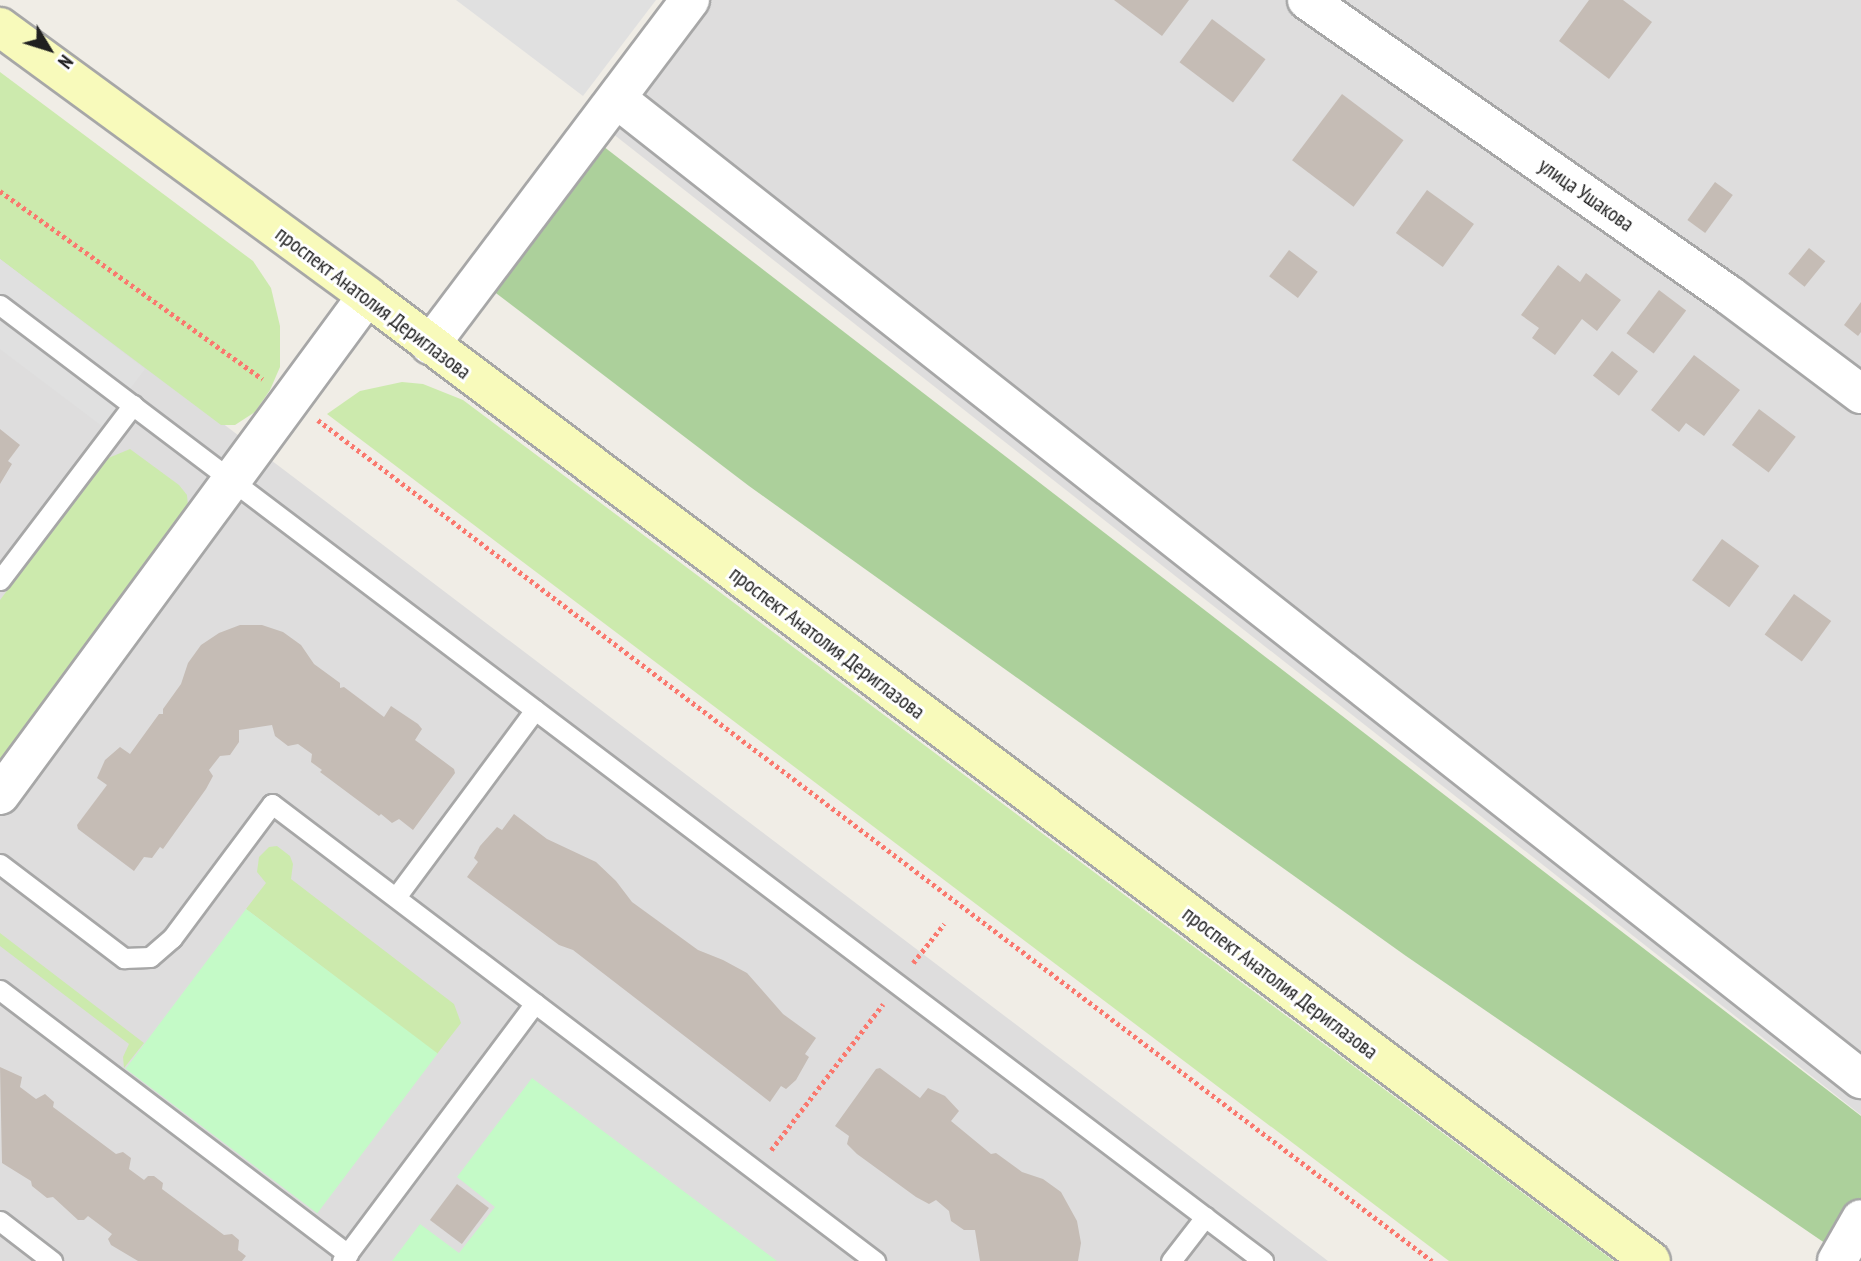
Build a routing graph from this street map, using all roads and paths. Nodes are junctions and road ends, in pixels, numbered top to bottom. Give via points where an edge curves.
1 (690, 0) edge
2 (1307, 0) edge
3 (0, 27) edge
4 (617, 99) junction
5 (0, 191) edge
6 (367, 296) junction
7 (0, 304) edge
8 (430, 345) junction
9 (1861, 394) edge
10 (291, 399) junction
11 (132, 405) junction
12 (232, 480) junction
13 (0, 580) edge
14 (535, 710) junction
15 (0, 796) edge
16 (0, 864) edge
17 (396, 897) junction
18 (944, 924) dead end
19 (897, 985) junction
20 (0, 990) edge
21 (535, 1003) junction
22 (1861, 1079) edge
23 (756, 1170) junction
24 (1205, 1217) junction
25 (1861, 1219) edge
26 (0, 1221) edge
27 (345, 1258) edge
28 (52, 1261) edge
29 (875, 1261) edge
30 (1171, 1261) edge
31 (1263, 1261) edge
32 (1432, 1261) edge
33 (1651, 1261) edge
34 (1837, 1261) edge

1 - 4 street
2 - 9 street, улица Ушакова via 1729,295
3 - 6 main road, проспект Анатолия Дериглазова
4 - 8 street
4 - 22 street
5 - 10 path
6 - 8 main road, проспект Анатолия Дериглазова
6 - 10 street
7 - 11 lane
8 - 33 main road, проспект Анатолия Дериглазова
10 - 12 street
10 - 32 path
11 - 12 lane
11 - 13 lane
12 - 14 lane
12 - 15 street
14 - 17 lane
14 - 19 lane
16 - 17 lane via 124,958 150,957 172,938 272,804
17 - 21 lane
18 - 19 path
19 - 23 path
19 - 24 lane
20 - 27 lane
21 - 23 lane
21 - 27 lane
23 - 29 lane
24 - 30 lane
24 - 31 lane
25 - 34 street
26 - 28 lane

